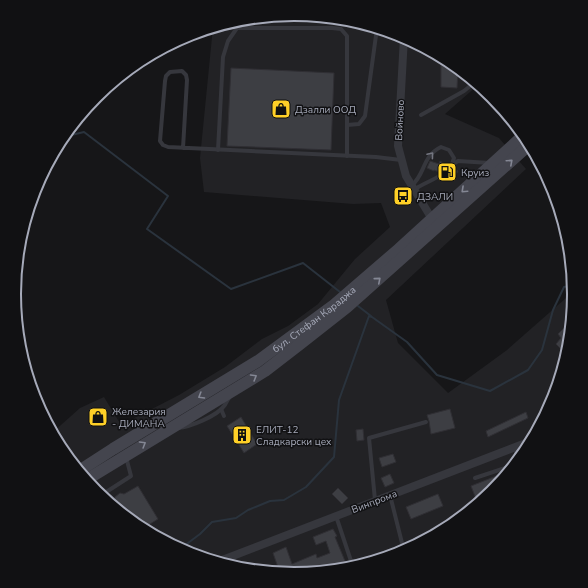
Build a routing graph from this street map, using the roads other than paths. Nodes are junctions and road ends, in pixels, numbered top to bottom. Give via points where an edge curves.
1 (376, 33) edge
2 (404, 44) edge
3 (470, 86) edge
4 (421, 115) dead end
5 (347, 125) junction
6 (519, 139) edge
7 (183, 148) junction
8 (525, 148) edge
9 (218, 150) junction
10 (347, 156) junction
11 (402, 160) junction
12 (492, 163) junction
13 (442, 174) dead end
14 (413, 188) junction
15 (436, 222) junction
16 (238, 387) junction
17 (221, 409) junction
18 (224, 416) dead end
19 (426, 422) dead end
20 (166, 430) junction
21 (522, 445) edge
22 (515, 448) junction
23 (516, 453) edge
24 (126, 455) junction
25 (83, 467) edge
26 (504, 468) edge
27 (91, 477) edge
28 (475, 478) dead end
29 (106, 492) edge
30 (390, 495) junction
31 (375, 500) junction
32 (336, 516) junction
33 (402, 544) edge
34 (226, 559) edge
35 (351, 561) edge

1 - 5 lane via 365,116 359,124
2 - 11 street, Войново via 398,146
3 - 4 lane
5 - 9 lane via 348,45 347,36 341,29 237,28 228,40 223,57
5 - 10 lane
6 - 12 main road, бул. Стефан Караджа
7 - 7 lane via 168,148 160,141 164,81 170,72 182,72 187,80
7 - 9 lane
15 -> 8 main road, бул. Стефан Караджа
9 - 10 lane
10 - 11 lane
11 - 14 street, Войново via 406,176
14 -> 12 lane via 427,159 434,150 441,147 449,150 454,158 451,165 458,161
12 -> 15 main road, бул. Стефан Караджа
13 - 14 lane
14 - 15 street, Войново
16 -> 15 main road, бул. Стефан Караджа via 265,371 341,312
15 -> 25 main road, бул. Стефан Караджа via 399,249 334,305 258,362
16 - 17 lane
16 - 20 main road, бул. Стефан Караджа
17 - 18 lane
17 - 20 lane via 208,418 184,428
19 - 31 lane via 368,438
24 -> 20 main road, бул. Стефан Караджа
21 - 22 street, Винпрома
22 - 23 lane
22 - 30 street, Винпрома
24 - 27 main road, бул. Стефан Караджа
24 - 29 lane via 131,476
26 - 28 lane
30 - 31 street, Винпрома
30 - 33 lane
31 - 32 street, Винпрома
32 - 34 street, Винпрома
32 - 35 lane

